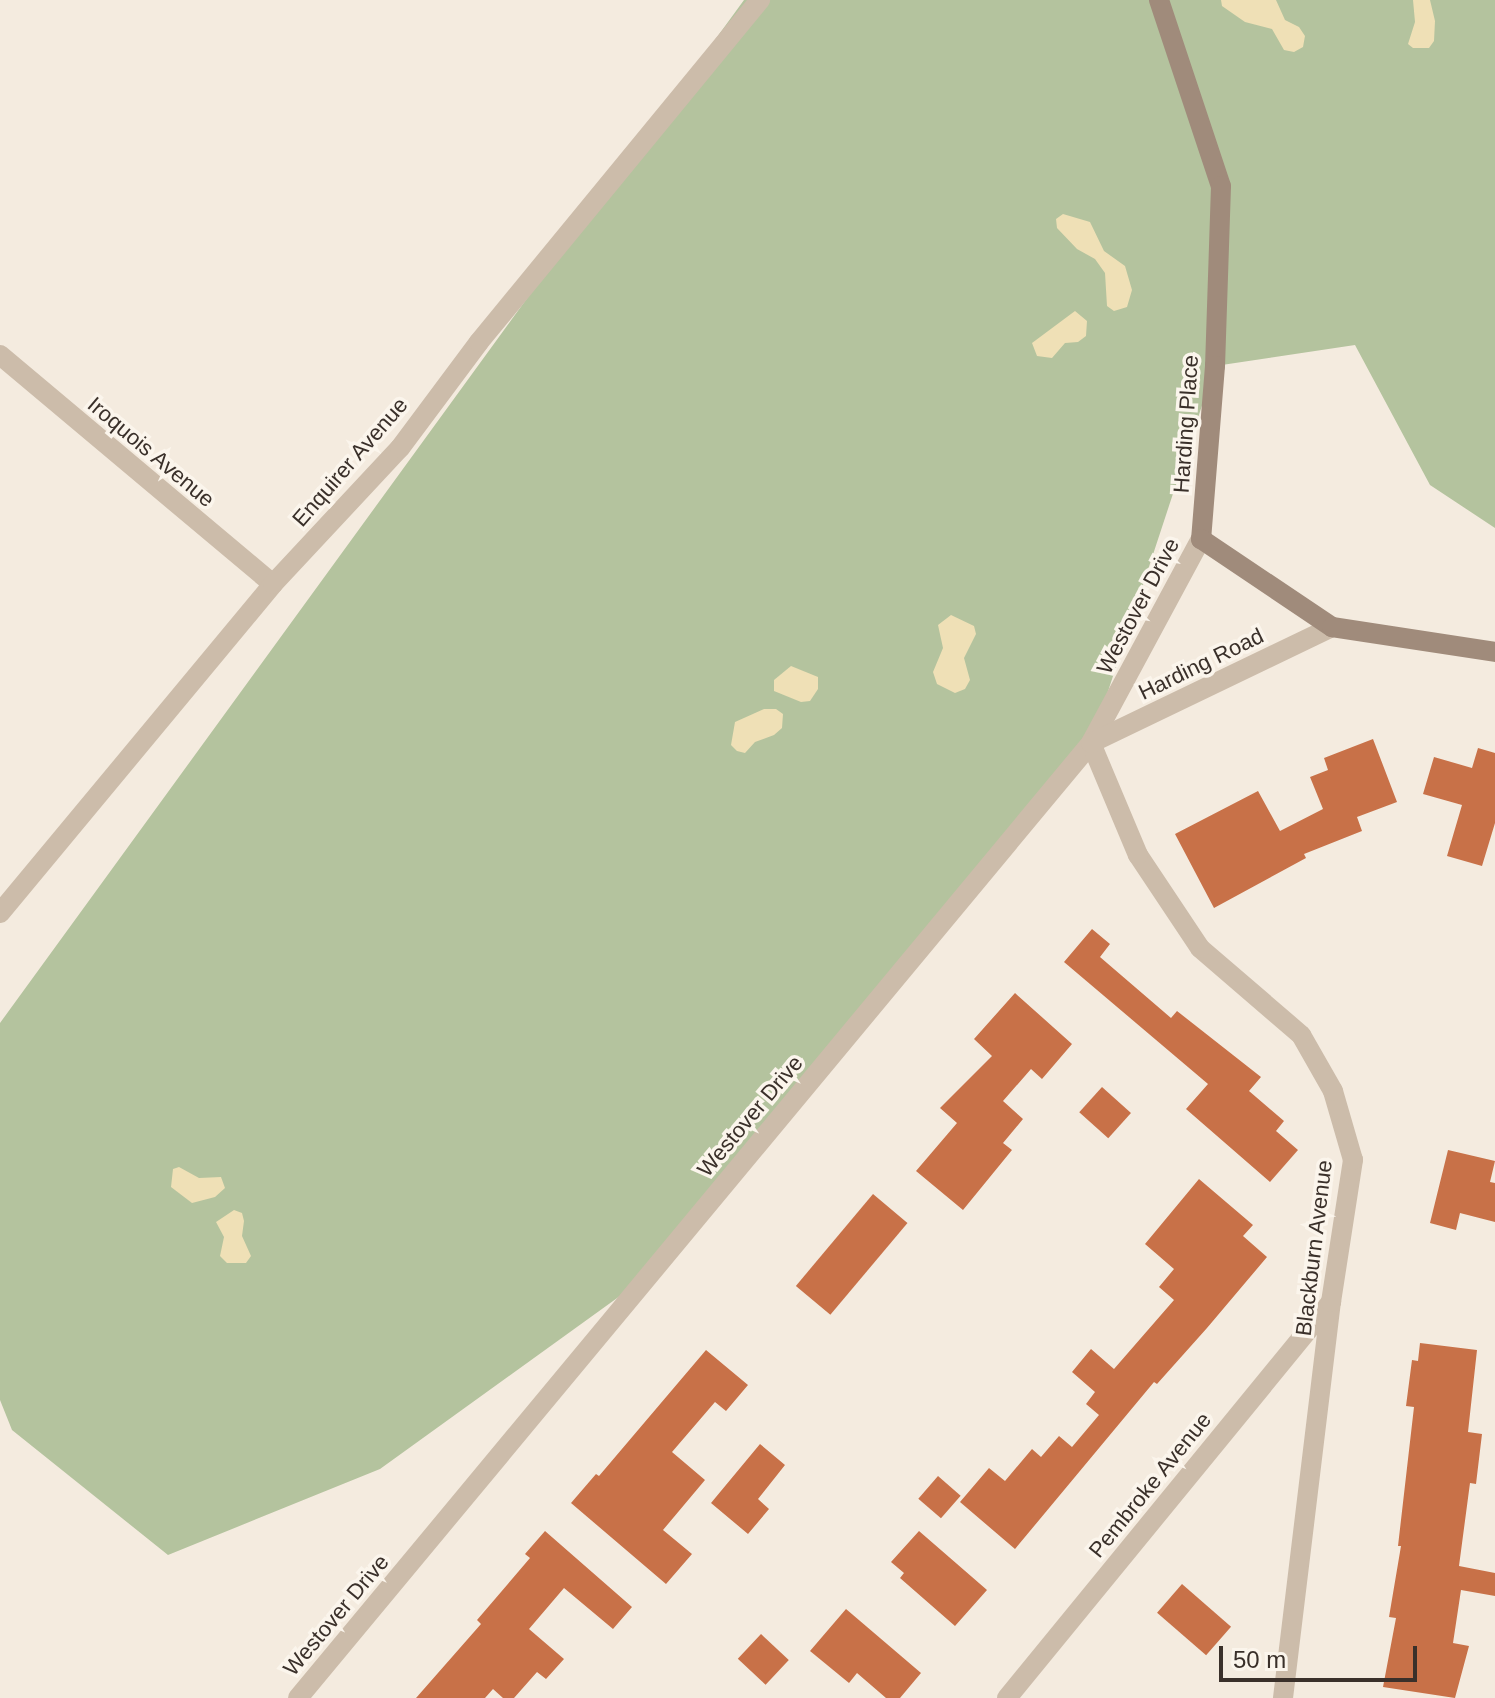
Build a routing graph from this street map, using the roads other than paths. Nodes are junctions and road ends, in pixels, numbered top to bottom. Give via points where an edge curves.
1 (760, 0) edge
2 (1159, 0) edge
3 (0, 355) edge
4 (1201, 539) junction
5 (273, 584) junction
6 (1332, 627) junction
7 (1495, 652) edge
8 (1091, 743) junction
9 (0, 913) edge
10 (1331, 1302) junction
11 (298, 1698) edge
12 (1007, 1698) edge
13 (1283, 1698) edge

1 - 5 street, Enquirer Avenue via 479,342 400,448
2 - 4 main road, Harding Place via 1221,186 1215,366
3 - 5 street, Iroquois Avenue
4 - 6 main road
4 - 8 street, Westover Drive
5 - 9 street, Enquirer Avenue
6 - 7 main road
6 - 8 street, Harding Road
8 - 10 street, Blackburn Avenue via 1138,855 1200,948 1301,1035 1333,1091 1353,1160
8 - 11 street, Westover Drive
10 - 12 street, Pembroke Avenue
10 - 13 street, Blackburn Avenue

